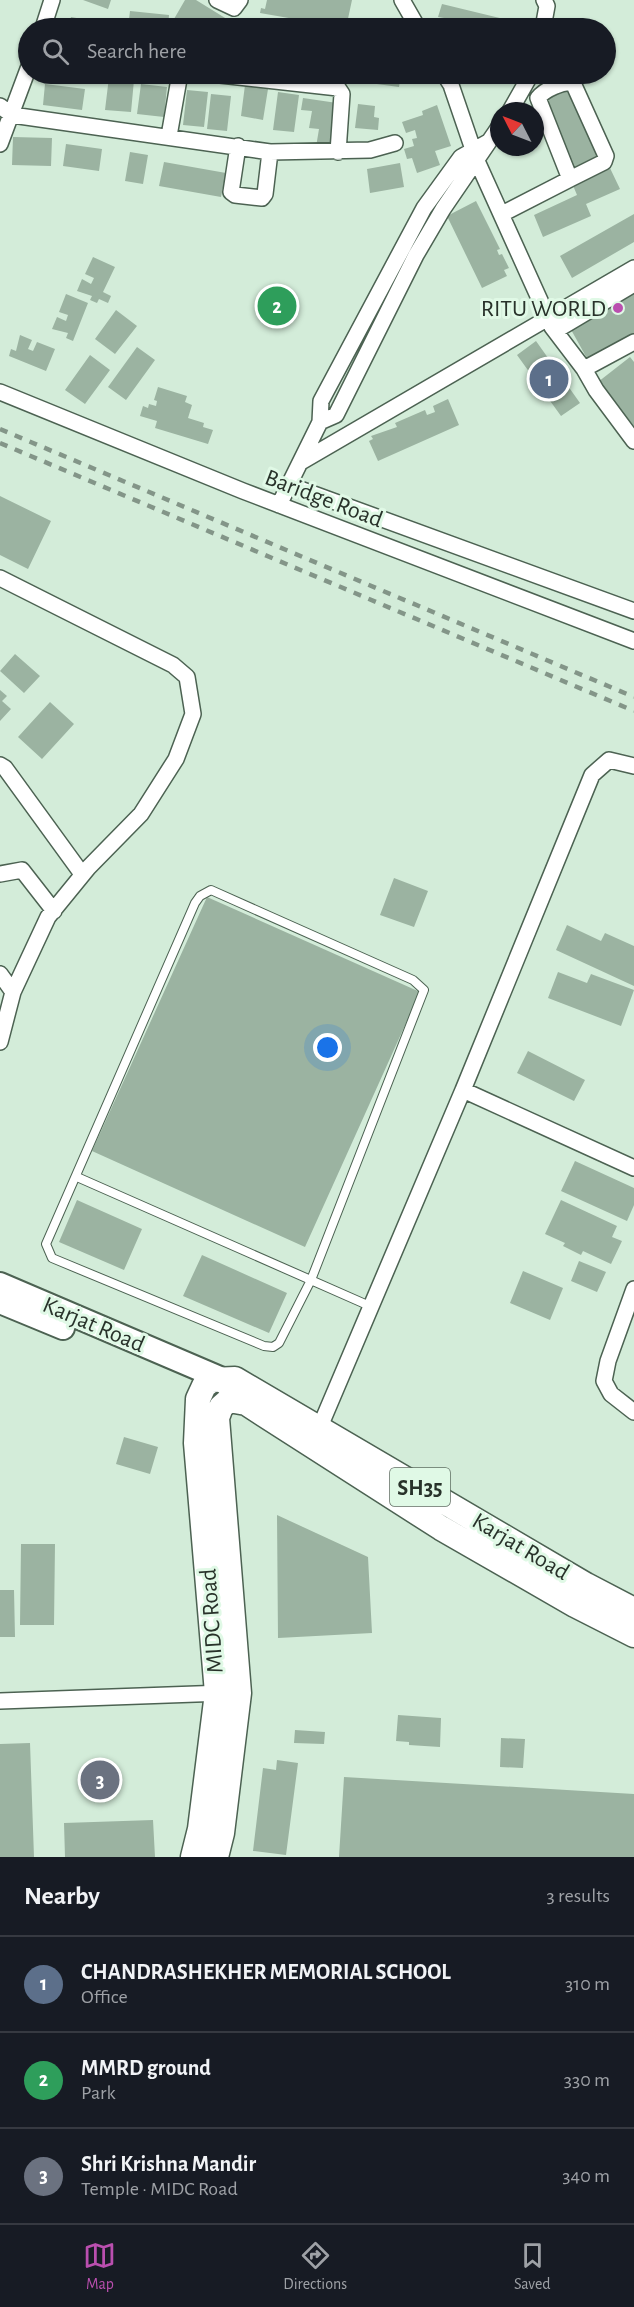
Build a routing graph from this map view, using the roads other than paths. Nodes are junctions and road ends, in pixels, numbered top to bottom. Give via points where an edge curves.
1 (52, 0) edge
2 (217, 0) edge
3 (240, 0) edge
4 (402, 0) edge
5 (544, 0) edge
6 (46, 18) edge
7 (412, 18) edge
8 (545, 18) edge
9 (20, 84) edge
10 (178, 84) edge
11 (302, 84) edge
12 (448, 84) edge
13 (525, 84) edge
14 (563, 84) edge
15 (573, 84) edge
16 (515, 102) edge
17 (6, 111) edge
18 (169, 136) junction
19 (490, 139) edge
20 (395, 143) dead end
21 (0, 144) edge
22 (238, 146) junction
23 (270, 152) junction
24 (338, 152) junction
25 (476, 155) junction
26 (570, 179) junction
27 (502, 214) junction
28 (634, 268) edge
29 (634, 284) edge
30 (552, 324) junction
31 (632, 348) edge
32 (584, 369) junction
33 (0, 392) edge
34 (634, 441) edge
35 (300, 462) junction
36 (289, 485) junction
37 (279, 505) junction
38 (0, 578) edge
39 (634, 611) edge
40 (634, 640) edge
41 (0, 765) edge
42 (634, 766) edge
43 (0, 874) edge
44 (82, 874) junction
45 (54, 911) junction
46 (0, 975) edge
47 (13, 992) junction
48 (0, 1042) edge
49 (463, 1090) junction
50 (634, 1168) edge
51 (77, 1177) junction
52 (311, 1280) junction
53 (0, 1284) edge
54 (634, 1289) edge
55 (0, 1302) edge
56 (372, 1307) junction
57 (222, 1391) junction
58 (634, 1412) edge
59 (316, 1436) junction
60 (634, 1610) edge
61 (634, 1635) edge
62 (228, 1693) junction
63 (0, 1701) edge
64 (193, 1857) edge
65 (216, 1857) edge

1 - 6 street
2 - 3 street via 230,9
4 - 7 street
5 - 8 street
9 - 17 street
10 - 18 street
11 - 24 street via 338,88 342,94
12 - 25 street
13 - 16 street
14 - 26 street via 538,98
15 - 26 street via 606,156 604,162
17 - 18 street
17 - 21 street
18 - 22 street
19 - 25 street
20 - 24 street via 370,150
22 - 23 street
22 - 23 street via 231,192 235,195 262,198
23 - 24 street
25 - 27 street
25 - 35 street via 416,255 336,415 320,422
26 - 27 street
27 - 30 street
28 - 30 street
29 - 30 street
30 - 32 street
30 - 35 street
31 - 32 street
32 - 34 street
33 - 37 street, Baridge Road
35 - 36 street
36 - 37 street
36 - 39 street
37 - 40 street, Baridge Road
38 - 44 street via 173,665 187,677 191,690 193,714 176,759 141,814
41 - 44 street
42 - 49 street via 609,760 592,775
43 - 45 street via 22,870
44 - 45 street
45 - 47 street
46 - 47 street
47 - 48 street
49 - 50 street
49 - 56 street
51 - 52 lane
51 - 52 lane via 46,1244 52,1258 273,1347 279,1343
51 - 52 lane via 200,896 211,890 413,980 424,990
52 - 56 lane
53 - 57 main road, Karjat Road
54 - 58 street via 603,1381 611,1394
55 - 57 main road, Karjat Road
56 - 59 street
57 - 59 main road, Karjat Road / SH35 via 235,1379
57 - 62 main road, MIDC Road via 198,1399 196,1443
59 - 60 main road, Karjat Road / SH35
59 - 61 main road, Karjat Road / SH35 via 441,1528
62 - 63 street
62 - 64 main road, MIDC Road
62 - 65 main road, MIDC Road via 222,1833

